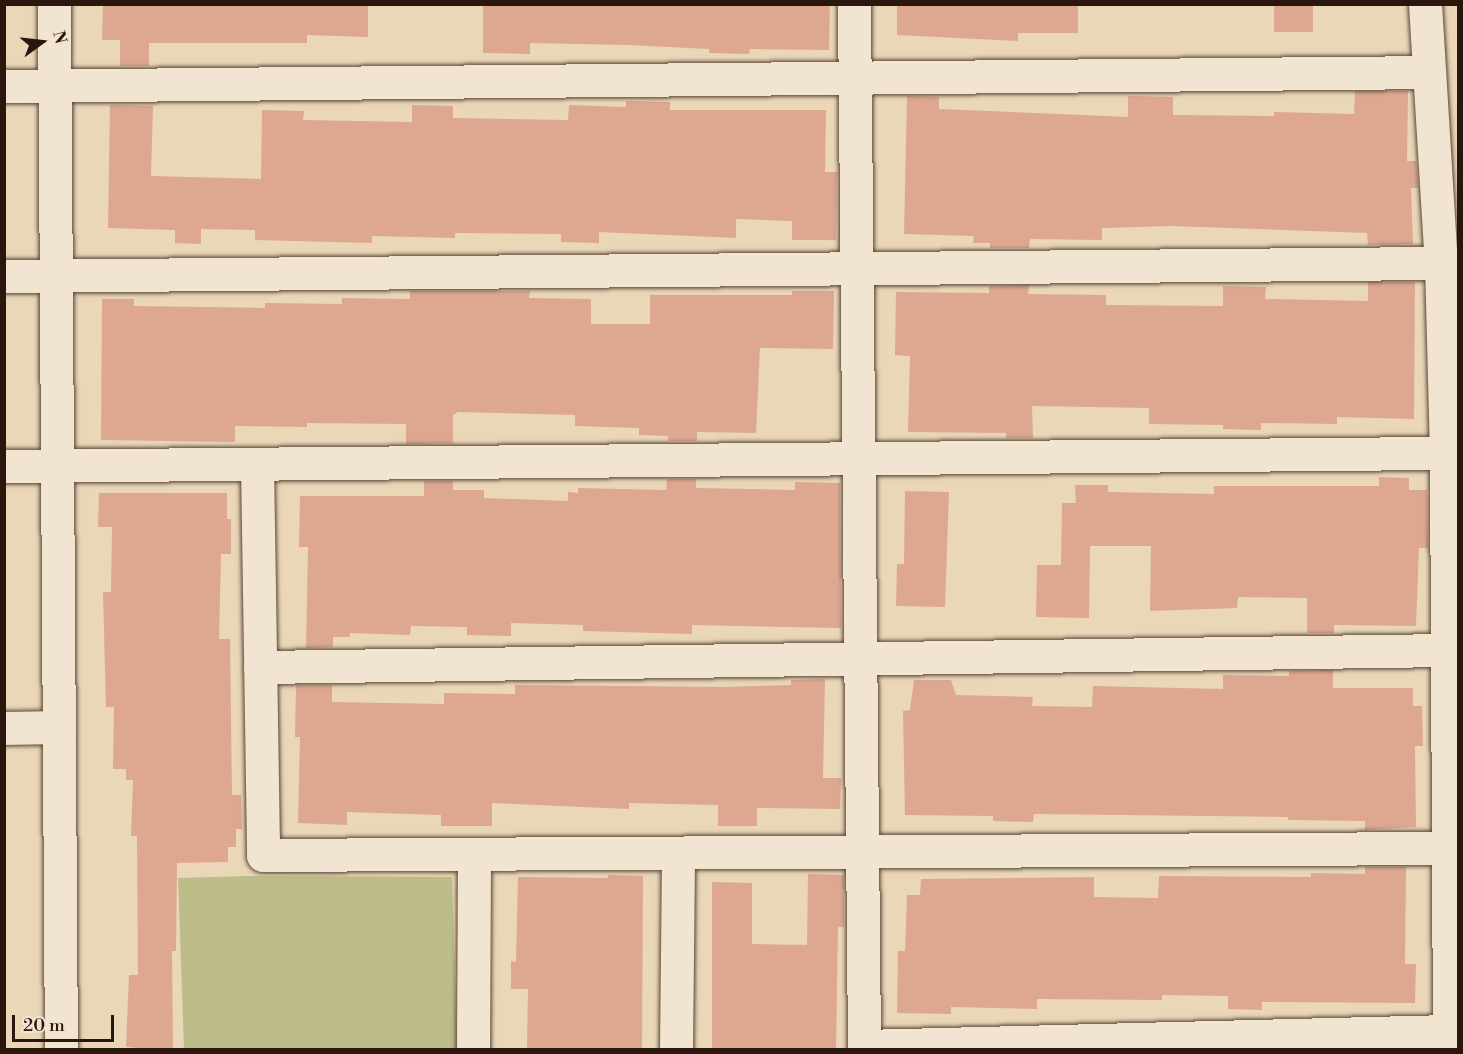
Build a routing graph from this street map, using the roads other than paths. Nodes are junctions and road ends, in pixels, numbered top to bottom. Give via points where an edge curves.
1 (54, 4) edge
2 (854, 4) edge
3 (1425, 4) edge
4 (1430, 72) junction
5 (854, 78) junction
6 (4, 86) edge
7 (54, 86) junction
8 (1441, 263) junction
9 (856, 269) junction
10 (4, 276) edge
11 (55, 276) junction
12 (1446, 453) junction
13 (859, 458) junction
14 (257, 464) junction
15 (4, 466) edge
16 (57, 466) junction
17 (1445, 650) junction
18 (860, 658) junction
19 (260, 667) junction
20 (59, 727) junction
21 (4, 728) edge
22 (1450, 848) junction
23 (862, 852) junction
24 (678, 853) junction
25 (474, 854) junction
26 (1449, 1040) edge
27 (864, 1048) edge
28 (61, 1050) edge
29 (473, 1050) edge
30 (676, 1050) edge

1 - 7 street
2 - 5 street
3 - 4 street
4 - 5 street
4 - 8 street
5 - 7 street
5 - 9 street
6 - 7 street
7 - 11 street
8 - 9 street
8 - 12 street
9 - 11 street
9 - 13 street
10 - 11 street
11 - 16 street
12 - 13 street
12 - 17 street
13 - 14 street
13 - 18 street
14 - 16 street
14 - 19 street
15 - 16 street
16 - 20 street
17 - 18 street
17 - 22 street
18 - 19 street
18 - 23 street
19 - 25 street via 263,855
20 - 21 street
20 - 28 street
22 - 23 street
22 - 26 street
23 - 24 street
23 - 27 street
24 - 25 street
24 - 30 street
25 - 29 street
26 - 27 street

